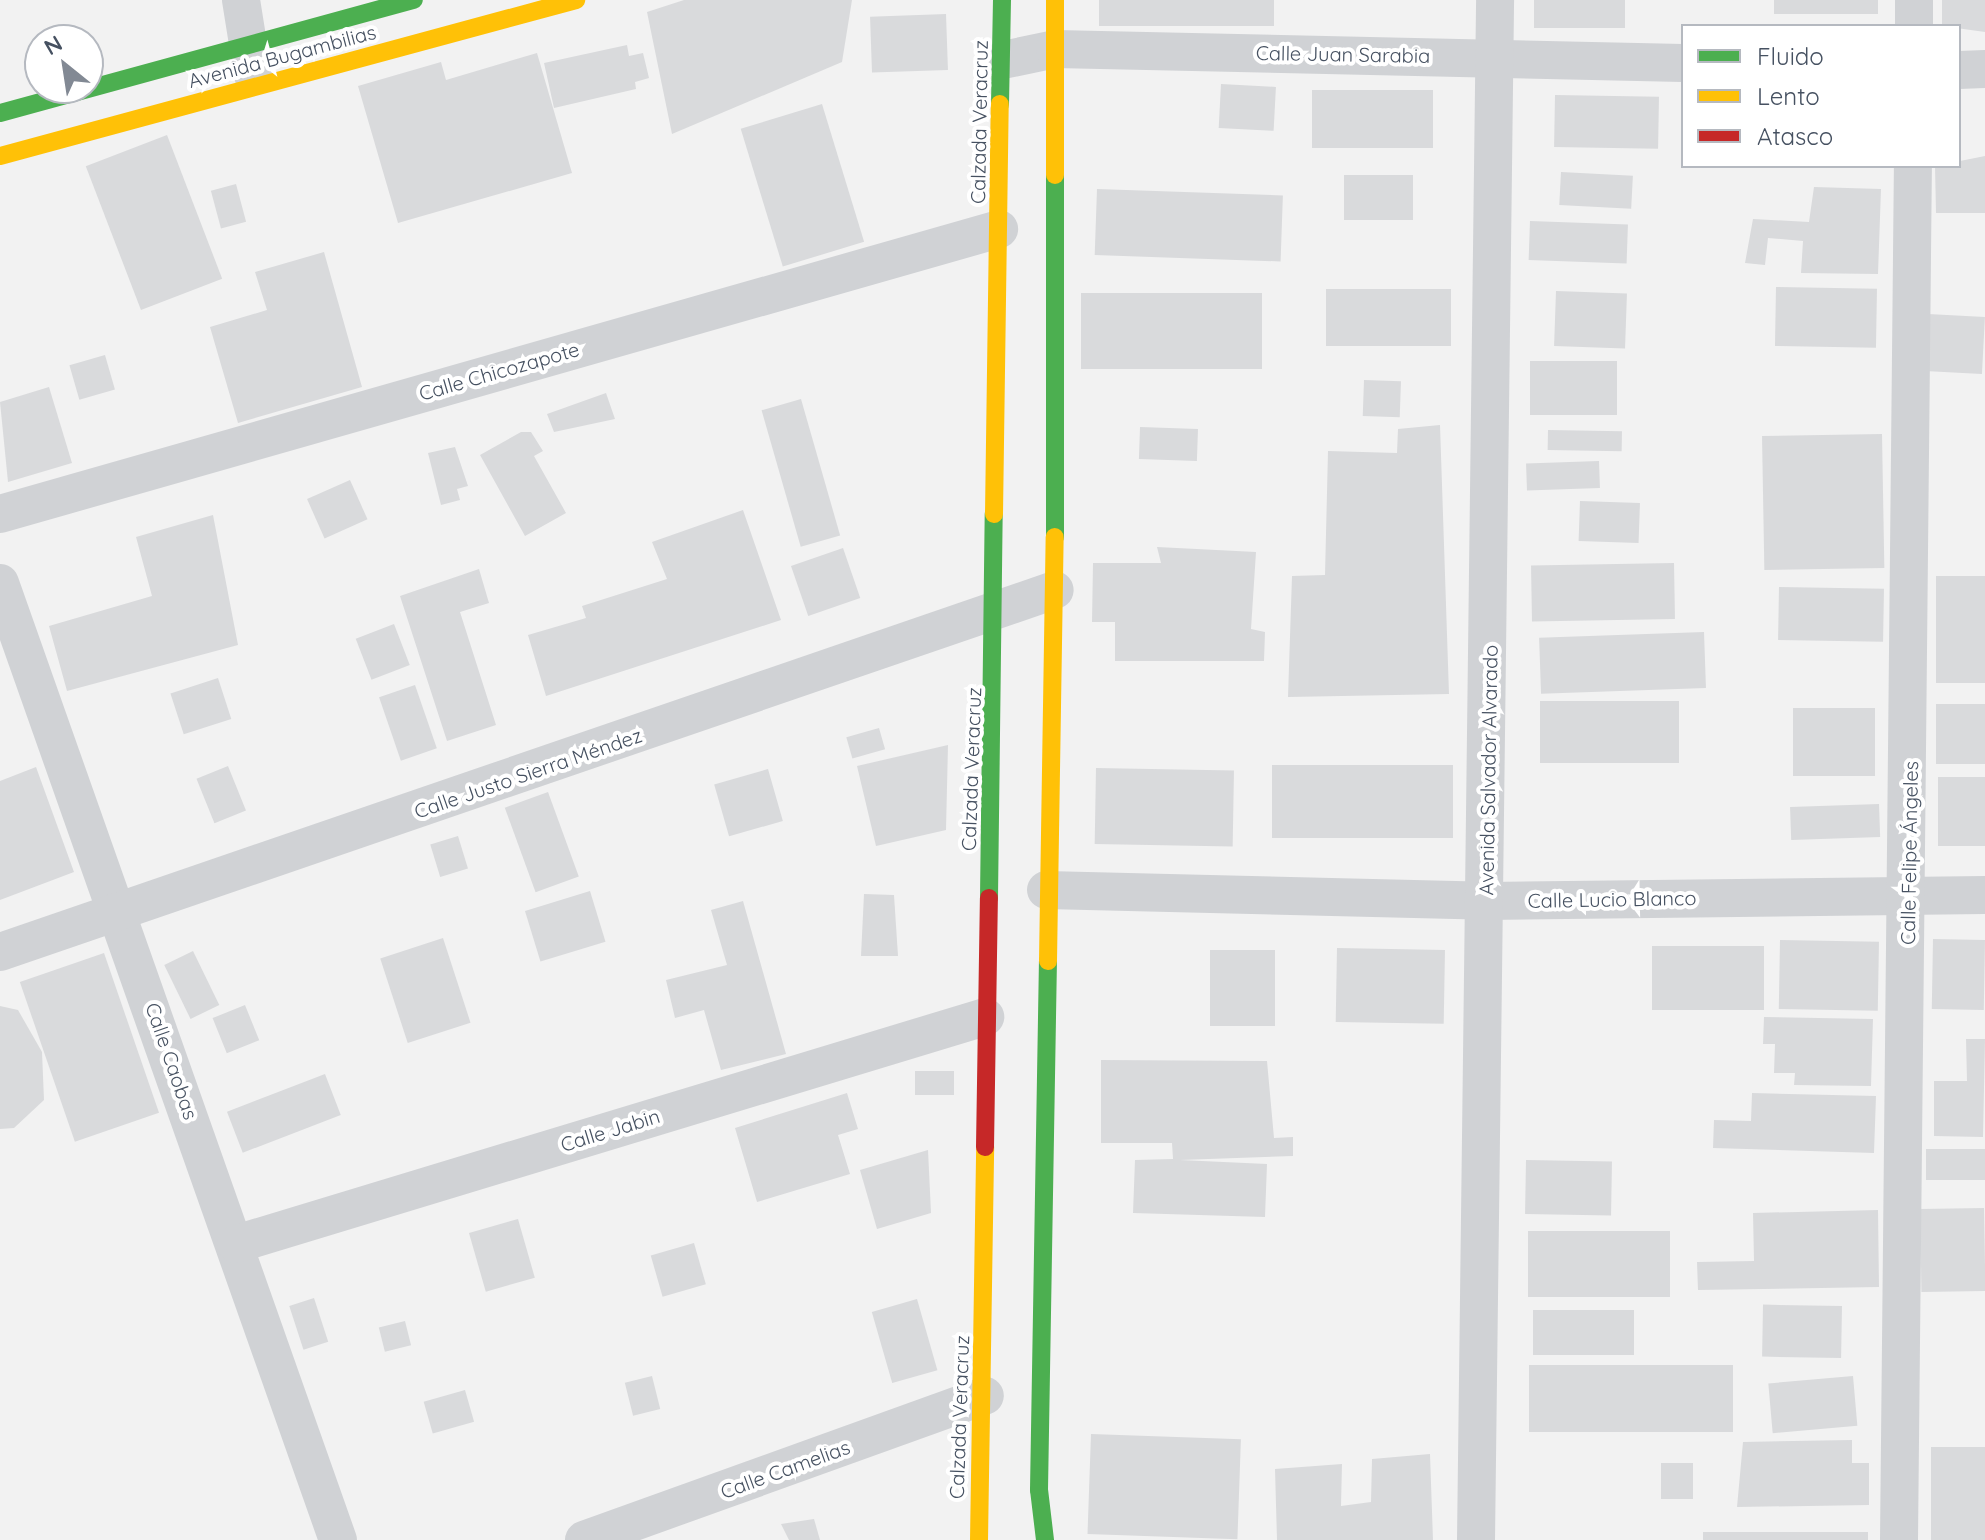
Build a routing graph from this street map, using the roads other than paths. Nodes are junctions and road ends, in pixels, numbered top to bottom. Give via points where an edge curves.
1 (241, 0) edge
2 (414, 0) edge
3 (576, 0) edge
4 (1002, 0) edge
5 (1055, 0) edge
6 (1495, 0) edge
7 (1914, 0) edge
8 (1914, 24) edge
9 (248, 47) junction
10 (1055, 49) junction
11 (1495, 57) junction
12 (1003, 60) junction
13 (1681, 63) edge
14 (1985, 69) edge
15 (1961, 70) edge
16 (254, 86) junction
17 (0, 113) edge
18 (0, 156) edge
19 (1913, 168) edge
20 (999, 229) junction
21 (0, 514) edge
22 (0, 583) edge
23 (1055, 590) junction
24 (998, 611) junction
25 (1046, 890) junction
26 (1909, 894) junction
27 (1985, 895) edge
28 (1486, 901) junction
29 (121, 912) junction
30 (0, 952) edge
31 (985, 1017) junction
32 (236, 1244) junction
33 (985, 1396) junction
34 (665, 1527) edge
35 (609, 1536) edge
36 (338, 1540) edge
37 (979, 1540) edge
38 (1045, 1540) edge
39 (1476, 1540) edge
40 (1899, 1540) edge

1 - 9 street
2 - 9 main road, Avenida Bugambilias
3 - 16 main road, Avenida Bugambilias
4 - 12 main road, Calzada Veracruz
5 - 10 main road
6 - 11 street, Avenida Salvador Alvarado
7 - 8 street
9 - 16 street
9 - 17 main road, Avenida Bugambilias
10 - 11 street, Calle Juan Sarabia
10 - 12 street, Calle Juan Sarabia
10 - 23 main road
11 - 13 street, Calle Juan Sarabia
11 - 28 street, Avenida Salvador Alvarado
12 - 20 main road, Calzada Veracruz
14 - 15 street
16 - 18 main road, Avenida Bugambilias
19 - 26 street, Calle Felipe Ángeles
20 - 21 street, Calle Chicozapote
20 - 24 main road, Calzada Veracruz
22 - 29 street, Calle Caobas
23 - 24 street, Calle Justo Sierra Méndez
23 - 25 main road
24 - 29 street, Calle Justo Sierra Méndez
24 - 31 main road, Calzada Veracruz
25 - 28 street, Calle Lucio Blanco
25 - 38 main road via 1039,1490
26 - 27 street, Calle Lucio Blanco
26 - 28 street, Calle Lucio Blanco
26 - 40 street, Calle Felipe Ángeles
28 - 39 street, Avenida Salvador Alvarado
29 - 30 street, Calle Justo Sierra Méndez
29 - 32 street, Calle Caobas
31 - 32 street, Calle Jabin
31 - 33 main road, Calzada Veracruz
32 - 36 street, Calle Caobas
33 - 34 street, Calle Camelias
33 - 37 main road, Calzada Veracruz
34 - 35 street, Calle Camelias

